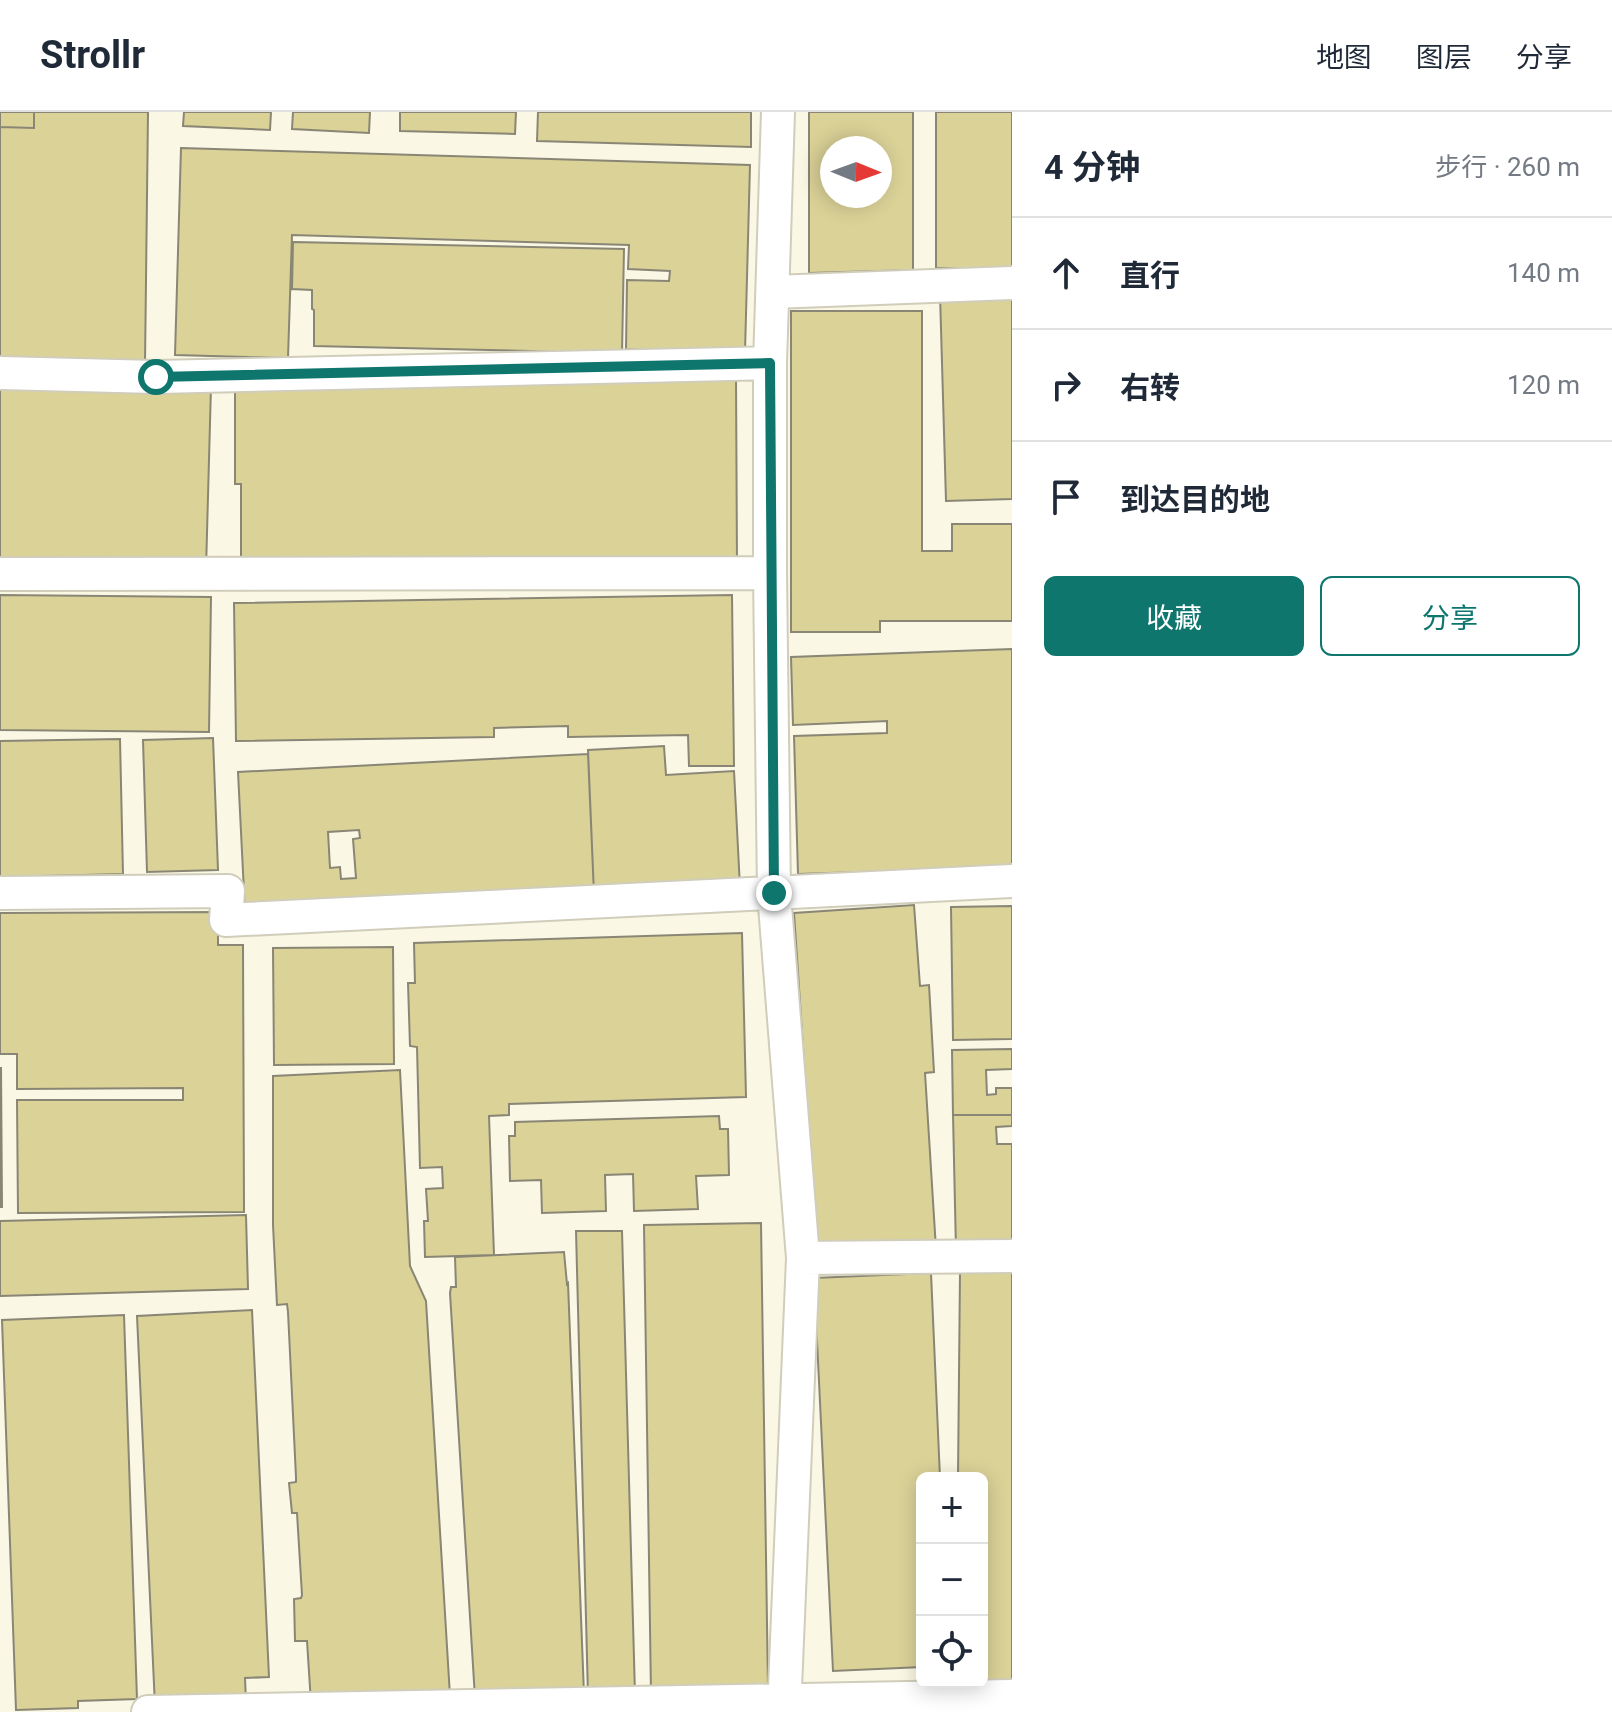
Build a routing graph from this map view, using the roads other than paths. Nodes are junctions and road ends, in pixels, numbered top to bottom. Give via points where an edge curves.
1 (778, 112) edge
2 (1012, 283) edge
3 (773, 292) junction
4 (770, 363) junction
5 (0, 373) edge
6 (770, 573) junction
7 (0, 574) edge
8 (1012, 881) edge
9 (0, 893) edge
10 (774, 893) junction
11 (1012, 1256) edge
12 (803, 1258) junction
13 (1012, 1696) edge
14 (784, 1706) edge
15 (148, 1712) edge

1 - 3 street
2 - 3 street
3 - 4 street
4 - 5 street via 156,377
4 - 6 street
6 - 7 street
6 - 10 street
8 - 10 street
9 - 10 street via 228,891 226,920
10 - 12 street
11 - 12 street
12 - 14 street
13 - 14 street
14 - 15 street

